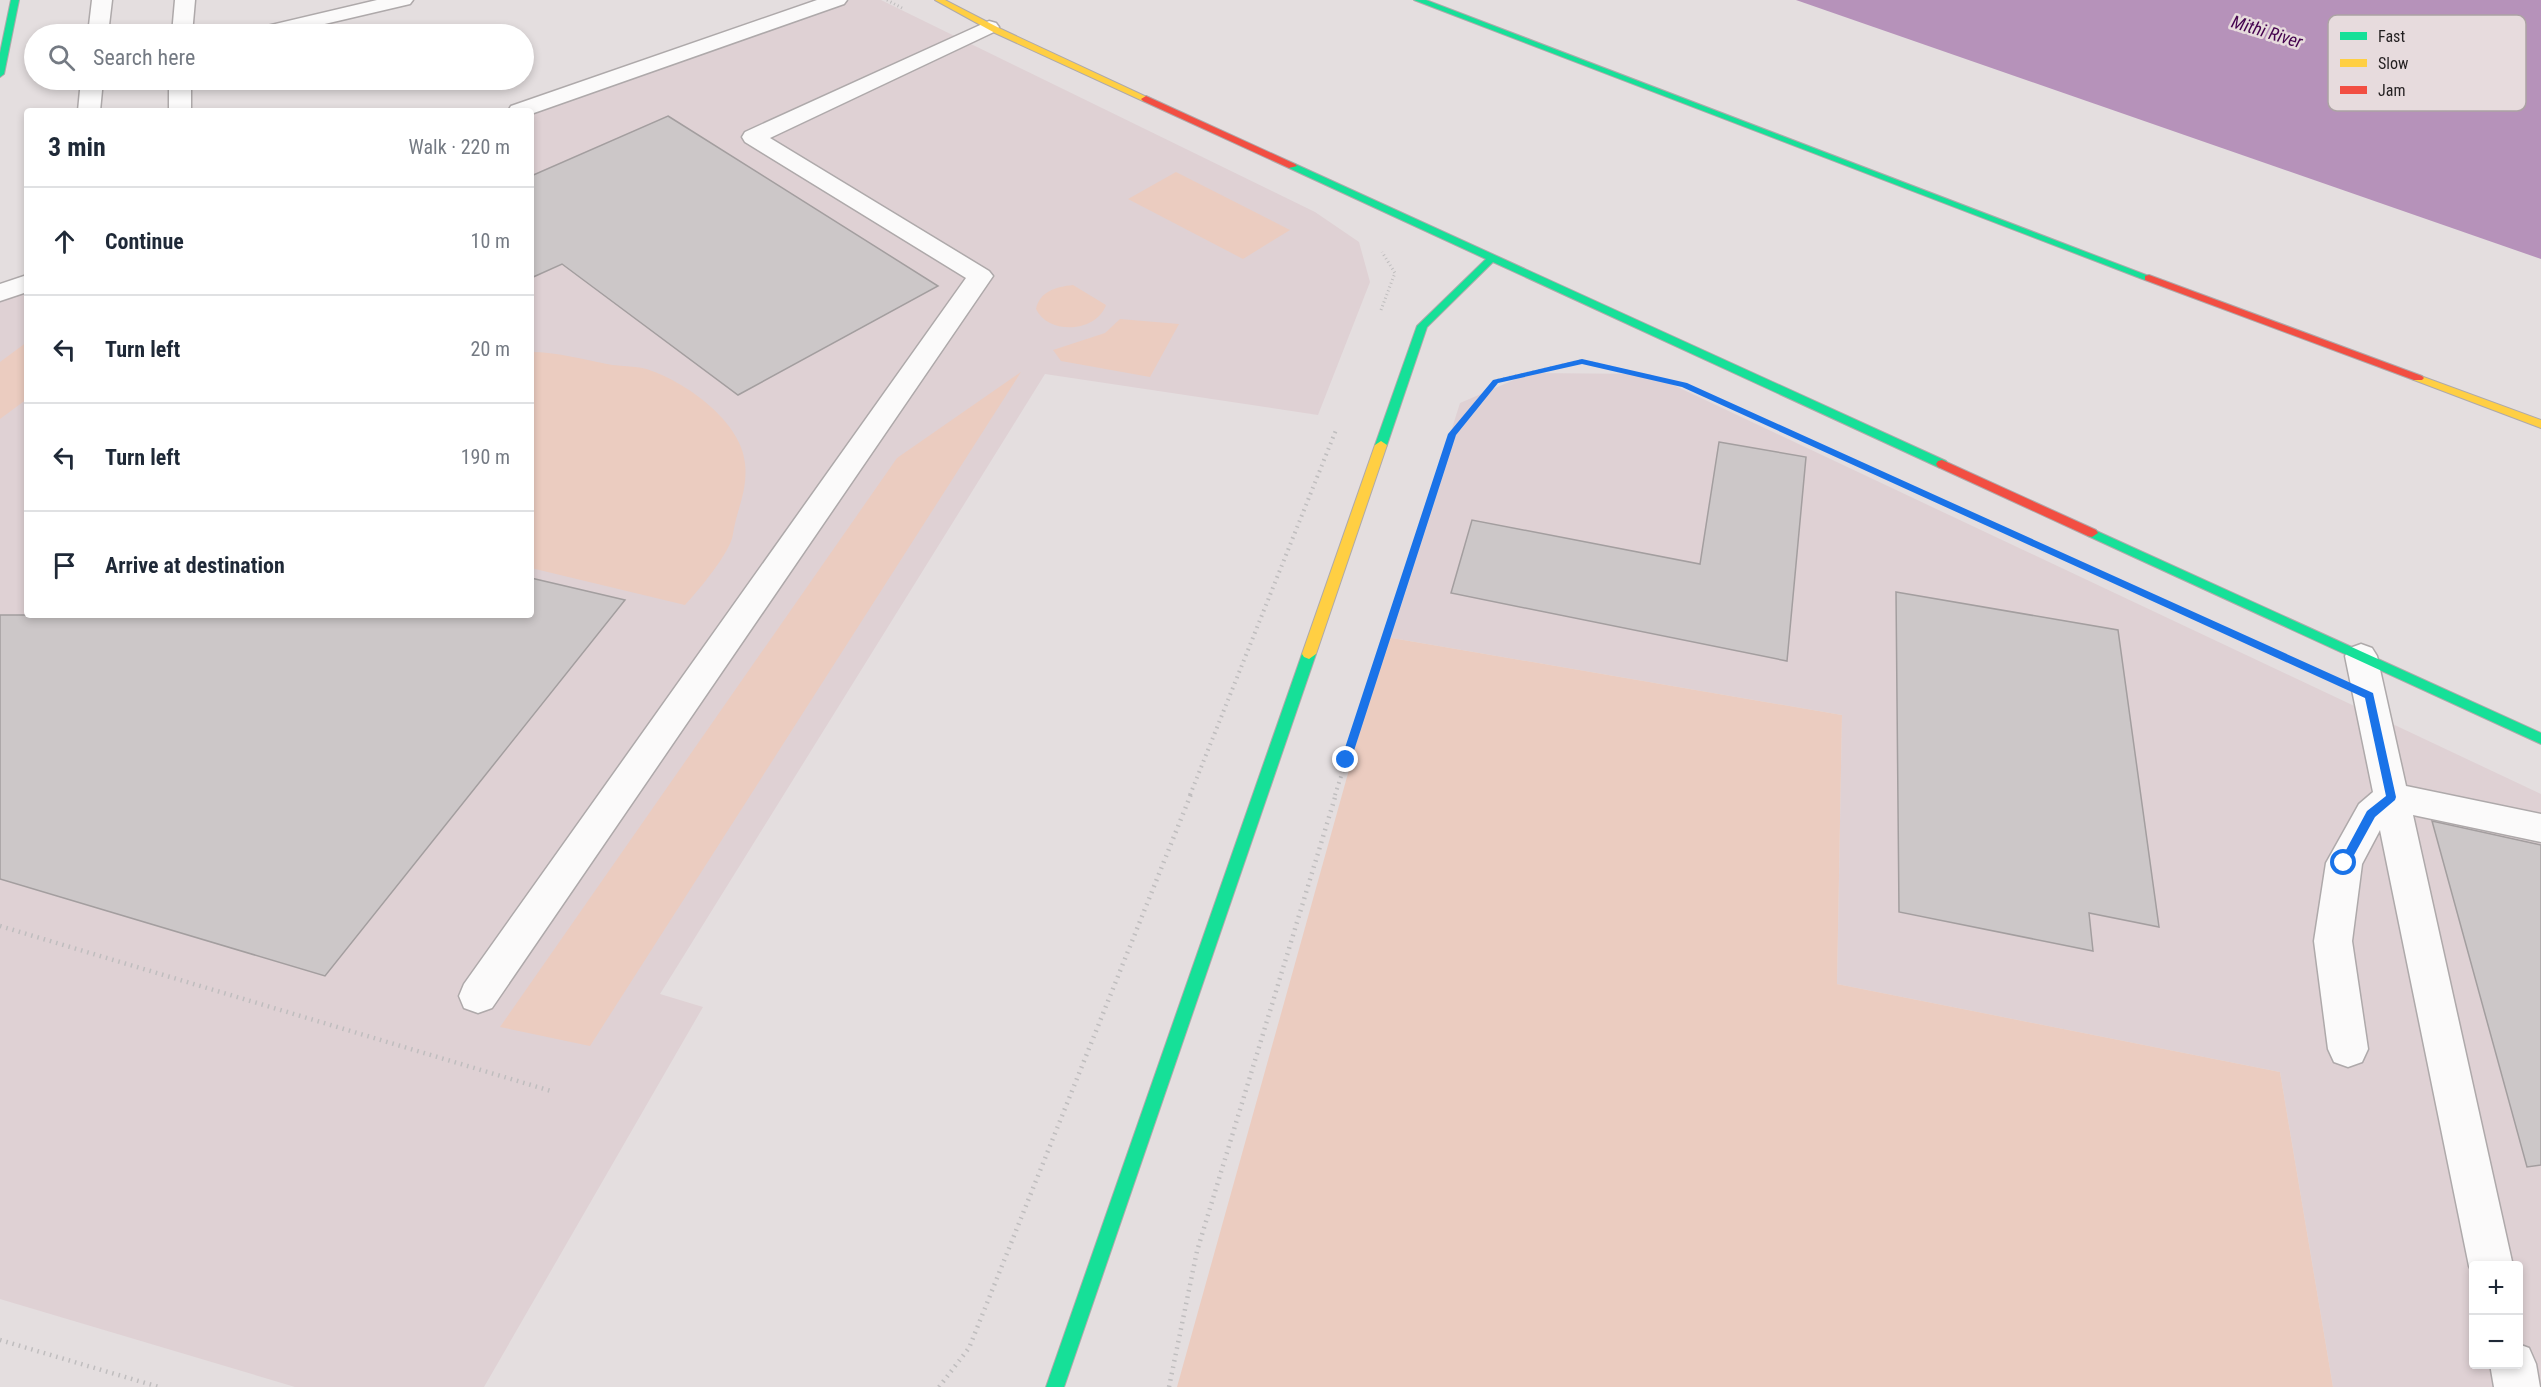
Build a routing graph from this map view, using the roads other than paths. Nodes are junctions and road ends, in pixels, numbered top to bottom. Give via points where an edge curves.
1 (15, 0) edge
2 (102, 0) edge
3 (185, 0) edge
4 (403, 0) edge
5 (837, 0) edge
6 (939, 0) edge
7 (1418, 0) edge
8 (99, 24) edge
9 (183, 24) edge
10 (300, 24) edge
11 (977, 32) junction
12 (0, 74) edge
13 (91, 90) edge
14 (180, 90) edge
15 (89, 108) edge
16 (180, 108) edge
17 (528, 108) edge
18 (1492, 258) junction
19 (24, 284) edge
20 (0, 293) edge
21 (2541, 424) edge
22 (2361, 656) junction
23 (2541, 739) edge
24 (2391, 797) junction
25 (2541, 828) edge
26 (477, 996) dead end
27 (2348, 1049) dead end
28 (2490, 1261) edge
29 (2513, 1369) edge
30 (1055, 1387) edge
31 (2517, 1387) edge

1 - 12 street
2 - 8 lane
3 - 9 lane
4 - 10 lane
5 - 17 lane
6 - 11 street
7 - 21 street
11 - 18 street
11 - 26 lane via 753,137 980,276
13 - 15 lane
14 - 16 lane
18 - 22 street
18 - 30 street via 1422,326
19 - 20 lane
22 - 23 street
22 - 24 lane
24 - 25 lane
24 - 27 lane via 2371,814 2344,863 2333,941
24 - 28 lane
29 - 31 lane

